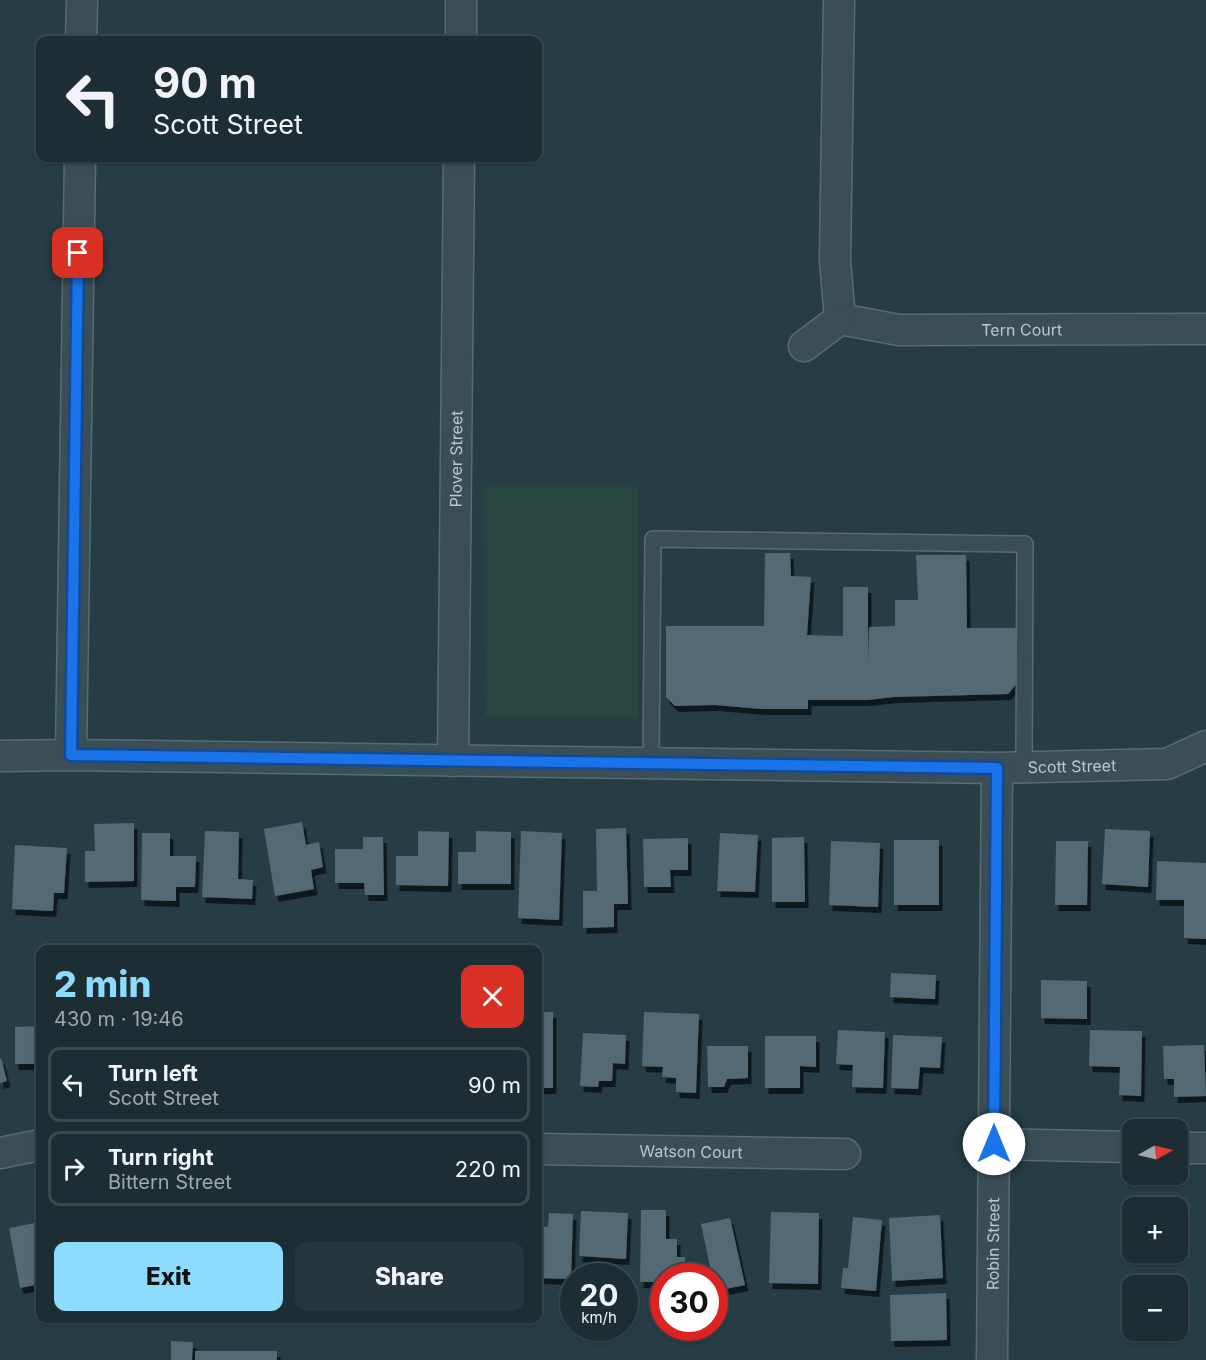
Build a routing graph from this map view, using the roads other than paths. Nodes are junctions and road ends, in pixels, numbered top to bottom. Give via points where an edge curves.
1 (82, 0) edge
2 (461, 0) edge
3 (839, 0) edge
4 (81, 36) edge
5 (460, 36) edge
6 (80, 162) edge
7 (459, 162) edge
8 (840, 319) junction
9 (1206, 329) edge
10 (804, 346) dead end
11 (1206, 746) edge
12 (71, 755) junction
13 (0, 756) edge
14 (453, 761) junction
15 (651, 763) junction
16 (1011, 767) junction
17 (994, 1144) junction
18 (36, 1146) edge
19 (1122, 1147) edge
20 (1188, 1148) edge
21 (1206, 1148) edge
22 (542, 1149) edge
23 (0, 1154) edge
24 (845, 1154) dead end
25 (992, 1360) edge

1 - 4 street
2 - 5 street
3 - 8 street via 835,260
6 - 12 street
7 - 14 street, Plover Street
8 - 9 street, Tern Court via 899,330
8 - 10 street
11 - 16 street, Scott Street via 1167,764
12 - 13 street, Scott Street
12 - 14 street, Scott Street
14 - 15 street, Scott Street
15 - 16 street, Scott Street
15 - 16 lane via 653,539 1025,544
16 - 17 street, Robin Street
17 - 19 street
17 - 25 street, Robin Street
18 - 23 street
20 - 21 street
22 - 24 street, Watson Court

